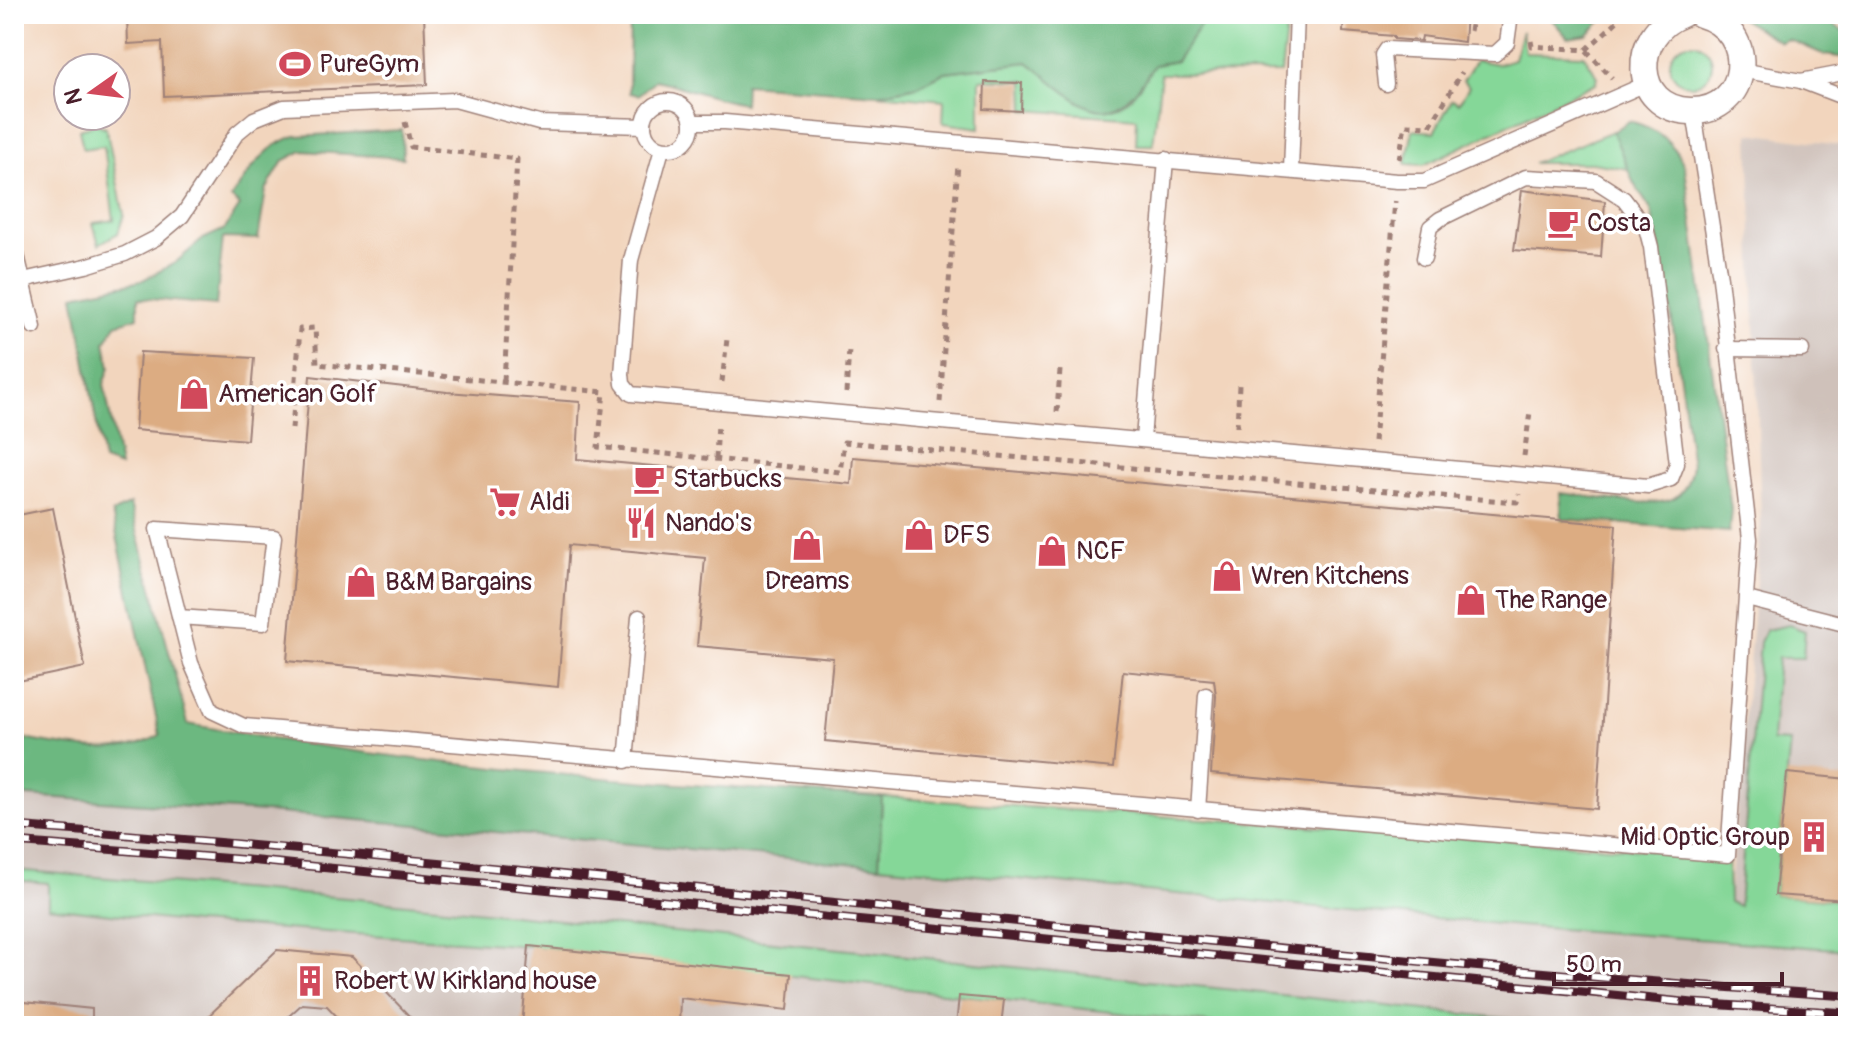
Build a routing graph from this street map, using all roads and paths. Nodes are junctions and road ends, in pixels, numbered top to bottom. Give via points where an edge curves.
1 (28, 14) edge
2 (1297, 14) edge
3 (1473, 14) edge
4 (1511, 14) edge
5 (1625, 14) edge
6 (1701, 14) edge
7 (14, 16) edge
8 (1672, 16) edge
9 (1529, 32) dead end
10 (1586, 50) junction
11 (1466, 54) junction
12 (1741, 70) junction
13 (1848, 72) edge
14 (1801, 81) junction
15 (1386, 84) dead end
16 (1636, 89) junction
17 (1848, 99) edge
18 (401, 103) junction
19 (1694, 112) junction
20 (692, 122) junction
21 (644, 126) junction
22 (960, 143) junction
23 (662, 149) junction
24 (1166, 159) junction
25 (1291, 170) junction
26 (1397, 181) junction
27 (14, 242) edge
28 (1424, 258) dead end
29 (18, 281) edge
30 (34, 327) dead end
31 (1726, 349) junction
32 (1802, 350) dead end
33 (504, 381) dead end
34 (938, 421) junction
35 (1143, 439) junction
36 (936, 450) dead end
37 (1373, 460) junction
38 (1747, 599) junction
39 (179, 617) junction
40 (639, 617) dead end
41 (1848, 625) edge
42 (1206, 695) dead end
43 (626, 761) junction
44 (1198, 810) junction

1 - 7 path
2 - 25 lane
3 - 11 path
4 - 11 lane via 1502,50
5 - 10 path
6 - 12 street via 1727,27 1736,40
8 - 16 street via 1648,40
9 - 10 path via 1532,46
10 - 16 path
11 - 15 lane via 1387,49
11 - 26 path via 1463,70 1430,126 1405,125
12 - 14 lane
12 - 19 street via 1725,99
13 - 14 lane
14 - 17 lane
16 - 19 street
16 - 26 lane via 1441,175
18 - 21 lane via 455,100 539,123
18 - 29 lane via 284,107 254,119 228,143 182,216 156,238 125,254
18 - 33 path via 411,147 517,159
19 - 31 lane
20 - 21 lane via 685,107 662,101 648,111
20 - 22 lane
20 - 23 lane via 691,135 682,146
21 - 23 lane via 649,140
22 - 24 lane
22 - 34 path
23 - 34 lane via 631,260 622,374 631,394
24 - 25 lane
24 - 35 lane
25 - 26 lane
26 - 37 path
27 - 29 lane
28 - 37 lane via 1430,227 1440,219 1526,177 1596,181 1624,199 1646,228 1655,270 1676,473 1666,483 1648,486
29 - 30 lane
31 - 32 lane
31 - 38 lane via 1750,539
34 - 35 lane
34 - 36 path
35 - 37 lane
38 - 41 lane
38 - 44 lane via 1728,855
39 - 39 lane via 263,623 274,537 157,529
39 - 43 lane via 212,711 244,726
40 - 43 lane
42 - 44 lane
43 - 44 lane

